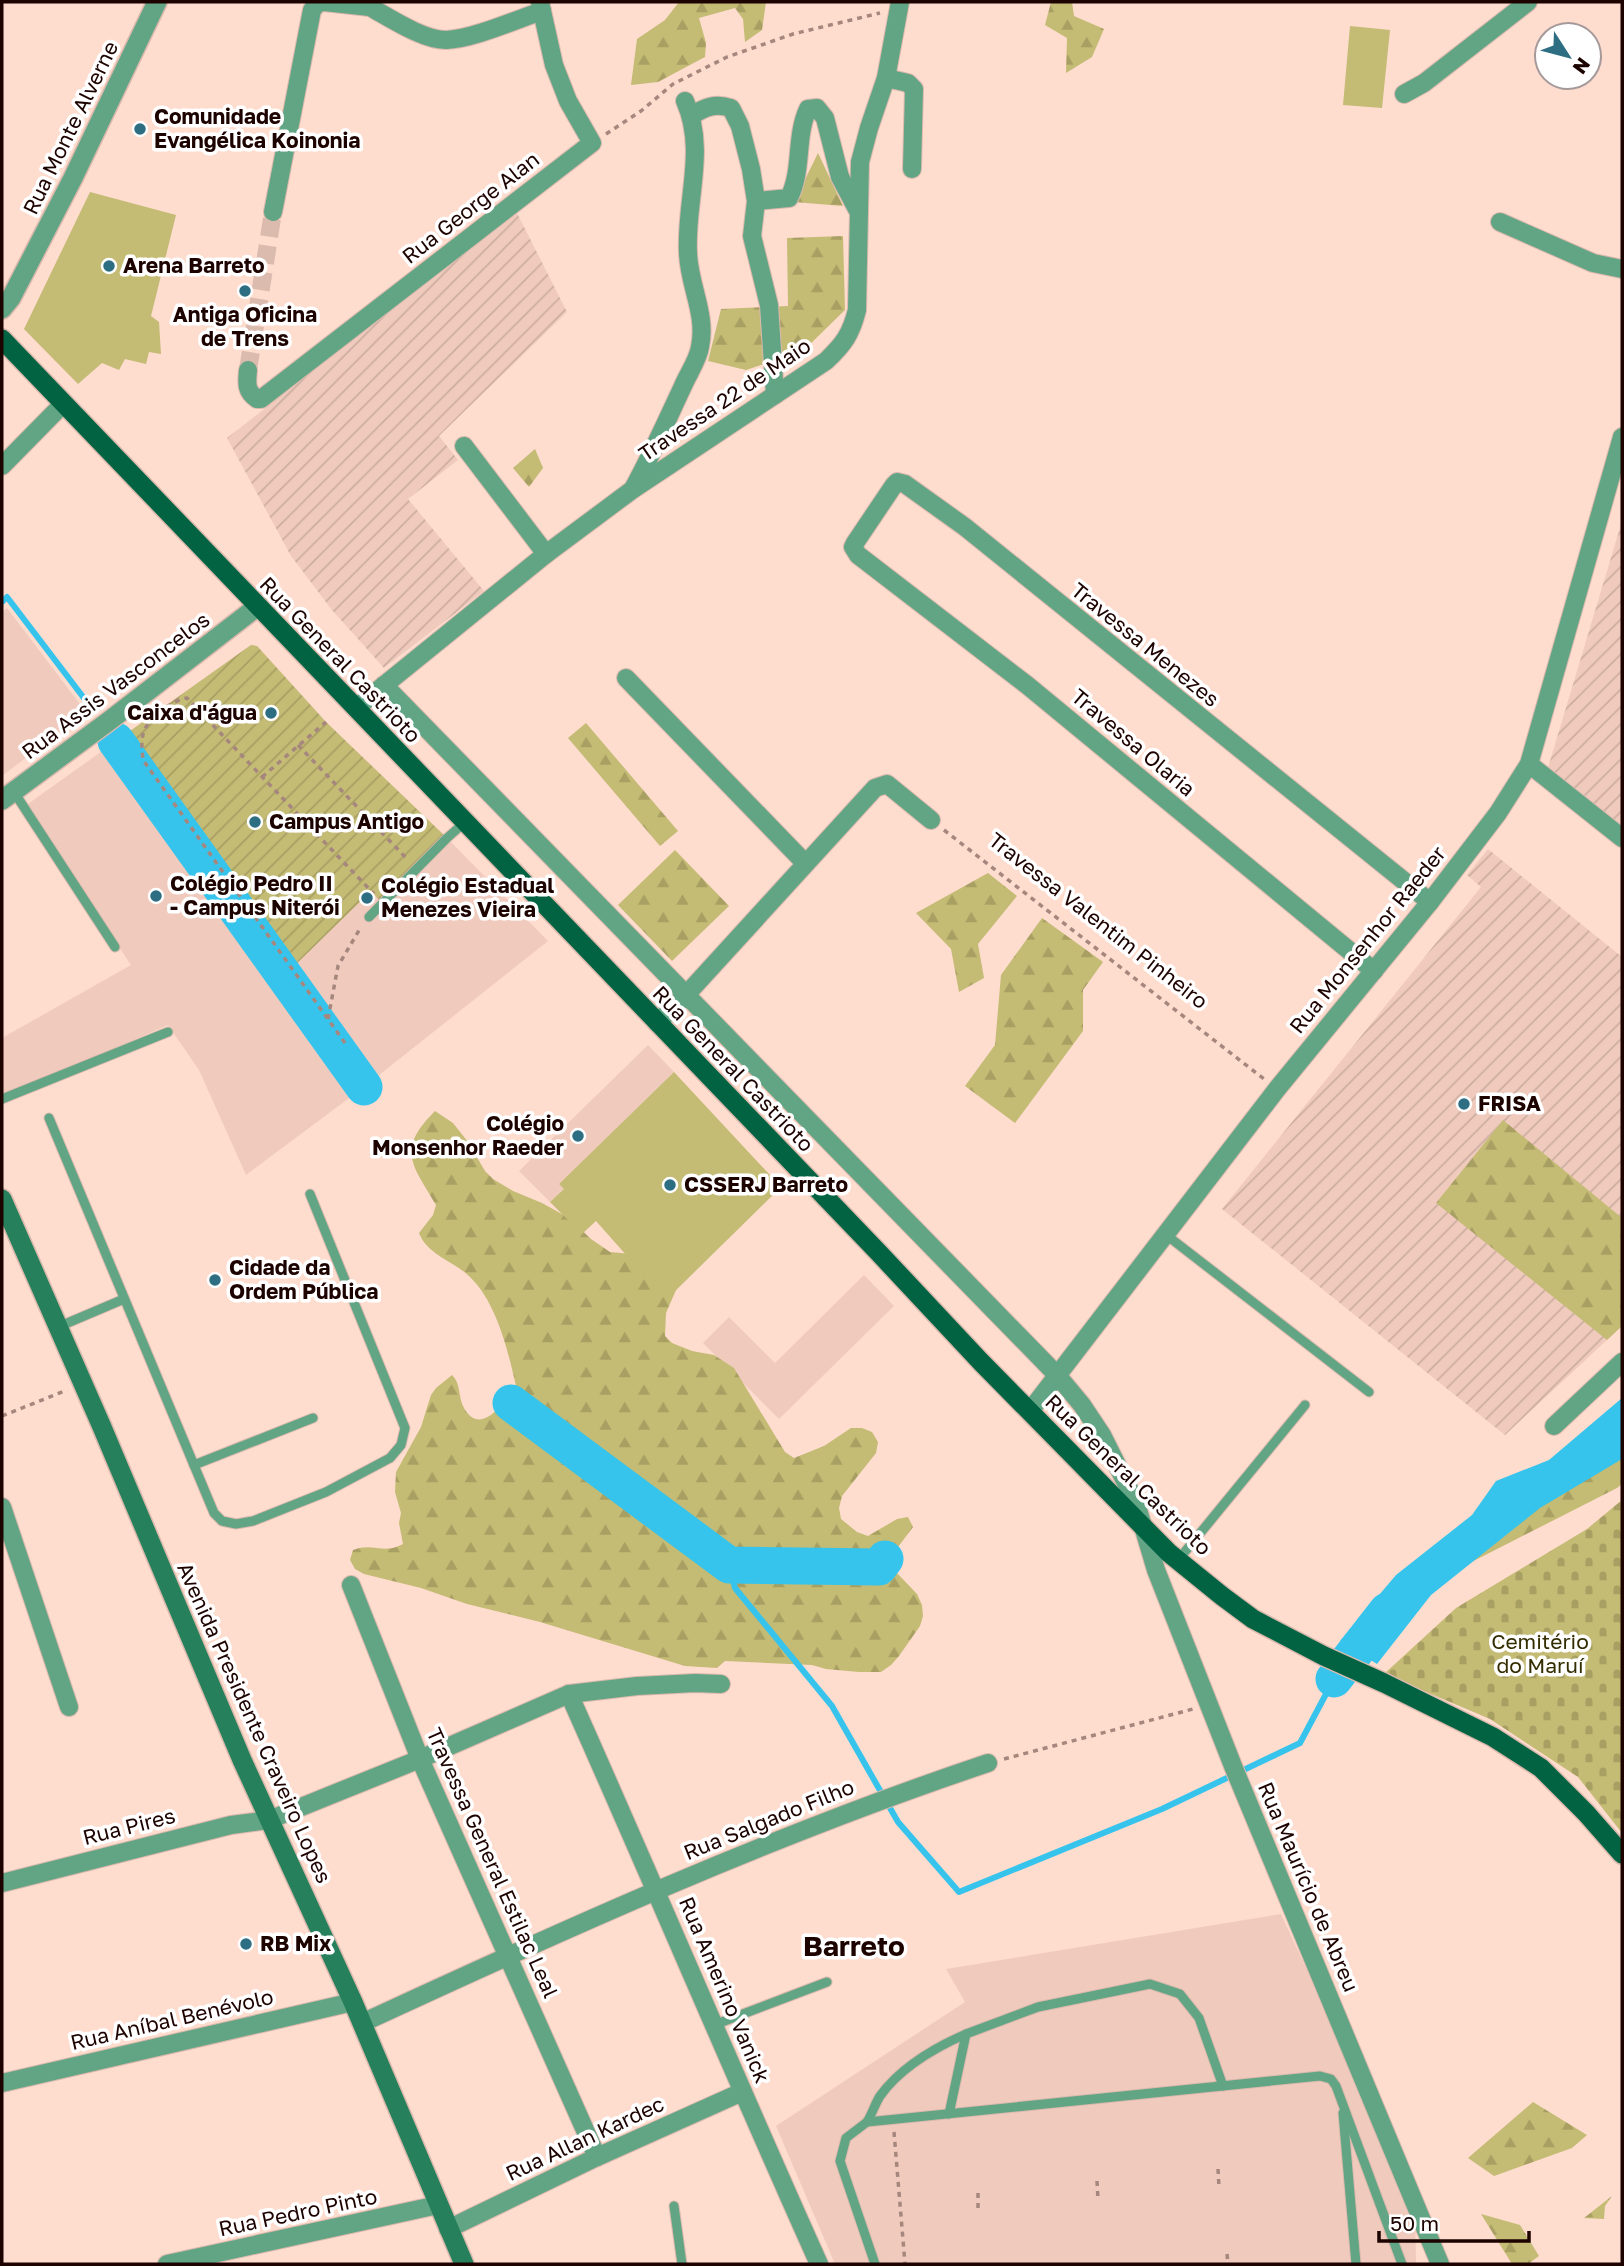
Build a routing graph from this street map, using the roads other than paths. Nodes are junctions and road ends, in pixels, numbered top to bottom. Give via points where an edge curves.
1 (157, 2) edge
2 (1528, 2) edge
3 (370, 4) edge
4 (898, 5) edge
5 (541, 7) edge
6 (886, 78) junction
7 (1404, 94) dead end
8 (912, 169) dead end
9 (756, 201) junction
10 (273, 212) tunnel mouth
11 (859, 212) junction
12 (1500, 222) dead end
13 (1622, 270) edge
14 (2, 309) edge
15 (2, 339) edge
16 (248, 370) tunnel mouth
17 (775, 394) junction
18 (63, 404) junction
19 (1622, 438) edge
20 (464, 446) dead end
21 (2, 467) edge
22 (632, 490) junction
23 (546, 554) junction
24 (858, 555) joint
25 (258, 606) junction
26 (626, 678) dead end
27 (384, 685) junction
28 (356, 708) junction
29 (1529, 764) junction
30 (8, 796) edge
31 (931, 820) road end
32 (464, 823) junction
33 (1622, 838) edge
34 (805, 863) junction
35 (1430, 902) junction
36 (369, 917) road end
37 (115, 947) dead end
38 (1374, 971) junction
39 (686, 995) junction
40 (657, 1023) junction
41 (168, 1032) dead end
42 (2, 1099) edge
43 (48, 1118) dead end
44 (310, 1194) dead end
45 (2, 1199) edge
46 (1165, 1234) junction
47 (124, 1299) junction
48 (58, 1327) junction
49 (1622, 1362) edge
50 (1057, 1375) junction
51 (1369, 1392) dead end
52 (1306, 1405) dead end
53 (1030, 1410) junction
54 (313, 1418) dead end
55 (1554, 1426) dead end
56 (194, 1465) junction
57 (2, 1507) edge
58 (1143, 1524) junction
59 (1179, 1559) junction
60 (351, 1585) dead end
61 (721, 1684) dead end
62 (569, 1695) junction
63 (69, 1707) dead end
64 (420, 1759) junction
65 (988, 1763) road end
66 (269, 1820) junction
67 (1622, 1854) edge
68 (2, 1883) edge
69 (657, 1889) junction
70 (508, 1955) junction
71 (827, 1982) dead end
72 (353, 2002) junction
73 (362, 2023) junction
74 (713, 2025) junction
75 (966, 2034) junction
76 (2, 2083) edge
77 (1223, 2086) junction
78 (742, 2092) junction
79 (1342, 2101) junction
80 (948, 2114) junction
81 (867, 2122) junction
82 (597, 2157) junction
83 (438, 2206) junction
84 (674, 2206) dead end
85 (448, 2229) junction
86 (167, 2264) edge
87 (464, 2264) edge
88 (682, 2264) edge
89 (819, 2264) edge
90 (875, 2264) edge
91 (1356, 2264) edge
92 (1402, 2264) edge
93 (1440, 2264) edge

1 - 14 street, Rua Monte Alverne via 73,178
2 - 7 street
3 - 5 street via 414,31 445,40 477,33
3 - 10 street via 324,2 312,10
4 - 6 street, Travessa 22 de Maio
5 - 16 street, Rua George Alan via 554,65 568,102 592,143 261,399 249,392
6 - 8 street via 914,89
6 - 11 street, Travessa 22 de Maio via 860,162
9 - 11 street via 789,198 795,187 803,120 808,109 817,108 825,118 840,177
9 - 17 street via 752,236 769,305
9 - 22 street via 740,126 731,108 717,104 688,109 695,167 688,256 701,313 700,349
11 - 17 street, Travessa 22 de Maio via 852,329 826,361
12 - 13 street via 1592,263
15 - 18 main road, Rua General Castrioto
17 - 22 street, Travessa 22 de Maio
18 - 21 street
18 - 25 main road, Rua General Castrioto
19 - 29 street, Rua Monsenhor Raeder
20 - 23 street
22 - 23 street, Travessa 22 de Maio
23 - 27 street, Travessa 22 de Maio
24 - 35 street, Travessa Menezes via 855,542 894,485 905,484 965,527
24 - 38 street, Travessa Olaria via 1027,685
25 - 28 main road, Rua General Castrioto
25 - 30 street, Rua Assis Vasconcelos
26 - 34 street
27 - 28 street, Travessa 22 de Maio
27 - 39 street, Rua Maurício de Abreu
28 - 32 main road, Rua General Castrioto
29 - 33 street
29 - 35 street, Rua Monsenhor Raeder
30 - 37 lane
31 - 34 street via 893,787 875,788
32 - 36 lane
32 - 40 main road, Rua General Castrioto
34 - 39 street
35 - 38 street, Rua Monsenhor Raeder
38 - 46 street, Rua Monsenhor Raeder
39 - 40 street
39 - 50 street, Rua Maurício de Abreu
40 - 53 main road, Rua General Castrioto
41 - 42 lane
43 - 47 lane
44 - 56 lane via 405,1428 401,1445 390,1458 326,1492 236,1524 214,1514
45 - 48 main road, Avenida Presidente Craveiro Lopes
46 - 50 street, Rua Monsenhor Raeder
46 - 51 lane
47 - 48 lane
47 - 56 lane
48 - 66 main road, Avenida Presidente Craveiro Lopes
49 - 55 street
50 - 53 street, Rua Monsenhor Raeder
50 - 58 street, Rua Maurício de Abreu via 1102,1435
52 - 59 lane
53 - 58 main road, Rua General Castrioto
54 - 56 lane
57 - 63 street
58 - 59 main road, Rua General Castrioto
58 - 93 street, Rua Maurício de Abreu via 1156,1570 1241,1786
59 - 67 main road, Rua General Castrioto via 1253,1619 1493,1737 1541,1768
60 - 64 street, Travessa General Estilac Leal
61 - 62 street, Rua Pires via 637,1686
62 - 64 street, Rua Pires
62 - 69 street, Rua Amerino Vanick
64 - 66 street, Rua Pires
64 - 70 street, Travessa General Estilac Leal
65 - 69 street, Rua Salgado Filho via 895,1794
66 - 68 street, Rua Pires via 231,1825
66 - 72 main road, Avenida Presidente Craveiro Lopes
69 - 70 street, Rua Salgado Filho
69 - 74 street, Rua Amerino Vanick
70 - 73 street, Rua Salgado Filho
70 - 82 street, Travessa General Estilac Leal
71 - 74 lane
72 - 73 main road, Avenida Presidente Craveiro Lopes
72 - 76 street, Rua Aníbal Benévolo
73 - 83 main road, Avenida Presidente Craveiro Lopes
74 - 78 street, Rua Amerino Vanick
75 - 77 lane via 1038,2007 1150,1984 1180,1994 1199,2018
75 - 80 lane
75 - 81 lane via 908,2067 880,2096
77 - 79 lane via 1320,2076 1331,2079
77 - 80 lane
78 - 82 street, Rua Allan Kardec
78 - 89 street, Rua Amerino Vanick
79 - 91 lane
79 - 92 lane
80 - 81 lane
81 - 90 lane via 846,2138 840,2161
82 - 85 street, Rua Allan Kardec
83 - 85 main road, Avenida Presidente Craveiro Lopes
83 - 86 street, Rua Pedro Pinto
84 - 88 lane
85 - 87 main road, Avenida Presidente Craveiro Lopes

